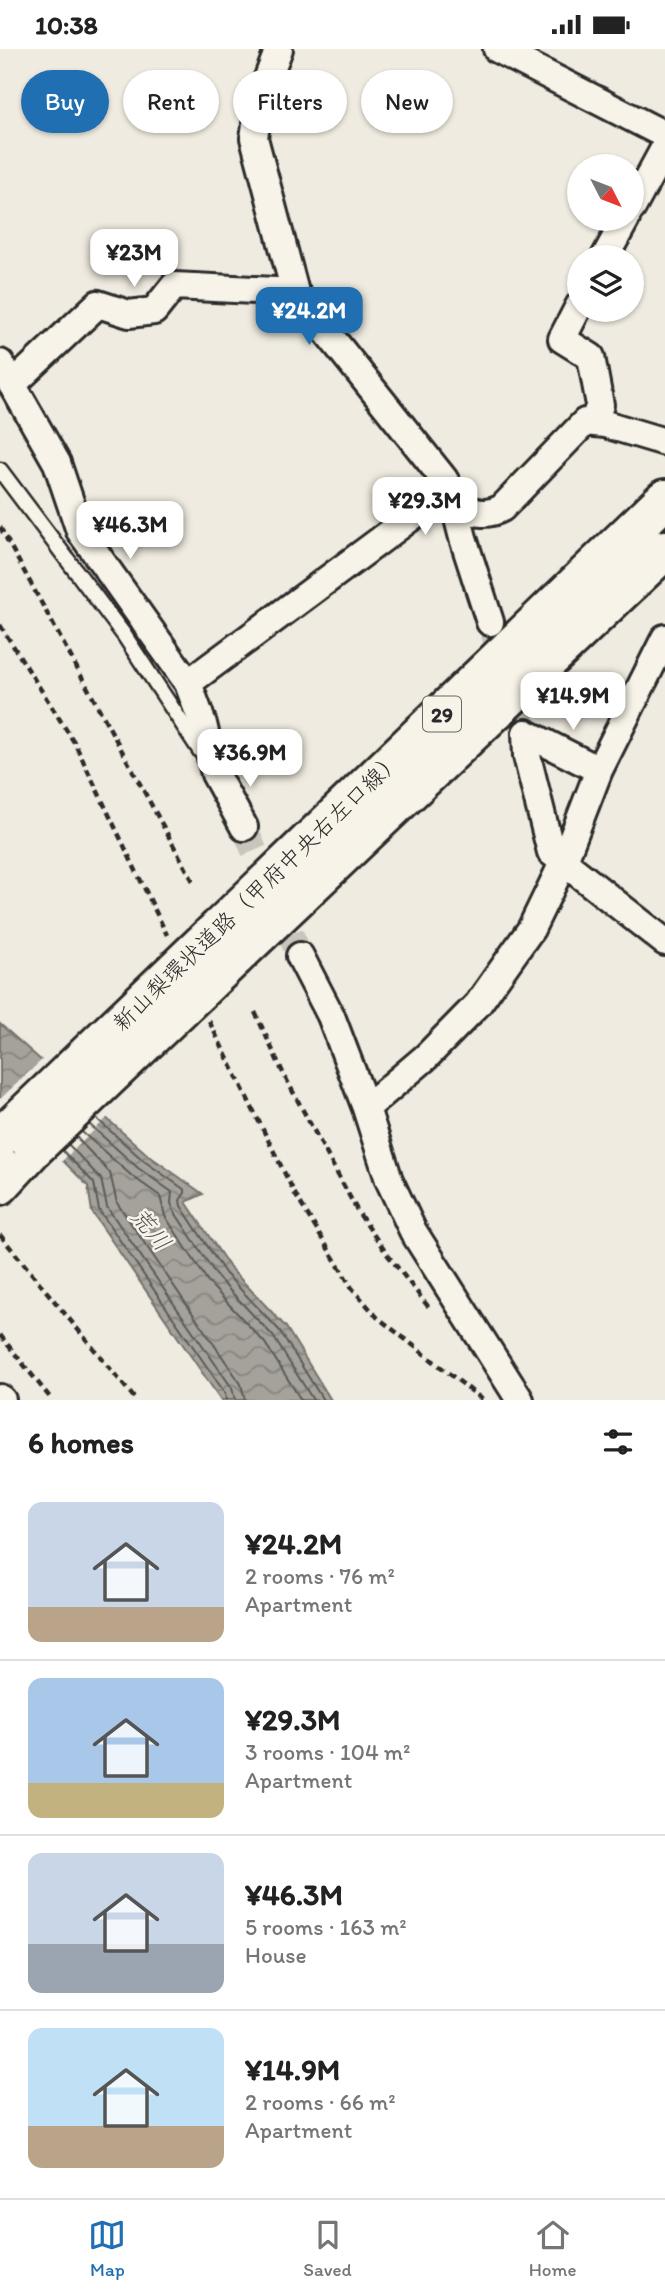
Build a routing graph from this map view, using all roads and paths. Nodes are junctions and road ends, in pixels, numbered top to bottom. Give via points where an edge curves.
1 (279, 49) edge
2 (497, 49) edge
3 (665, 135) edge
4 (665, 147) edge
5 (644, 186) edge
6 (295, 292) junction
7 (571, 322) edge
8 (6, 374) edge
9 (593, 422) junction
10 (665, 442) edge
11 (0, 470) edge
12 (665, 499) edge
13 (455, 505) junction
14 (0, 527) edge
15 (665, 550) edge
16 (489, 622) tunnel mouth
17 (0, 625) edge
18 (665, 638) edge
19 (188, 683) junction
20 (599, 770) junction
21 (215, 774) junction
22 (244, 827) tunnel mouth
23 (563, 863) junction
24 (194, 883) dead end
25 (168, 936) dead end
26 (665, 942) edge
27 (227, 943) junction
28 (300, 956) tunnel mouth
29 (203, 1009) dead end
30 (255, 1012) dead end
31 (366, 1108) junction
32 (17, 1143) edge
33 (0, 1183) edge
34 (0, 1235) edge
35 (431, 1310) dead end
36 (0, 1335) edge
37 (52, 1400) edge
38 (135, 1400) edge
39 (483, 1400) edge
40 (520, 1400) edge

1 - 6 street via 260,98 254,138
2 - 3 street
4 - 5 street
6 - 8 street via 174,286 154,311 129,314 98,304
6 - 13 street via 444,479
7 - 9 street via 562,339 591,357 600,405
8 - 19 street via 57,463 80,531
9 - 10 street
9 - 13 street via 580,426 502,508 485,514
11 - 21 lane via 124,635
12 - 27 main road, 新山梨環状道路（甲府中央右左口線） / 29
13 - 16 street
13 - 19 street via 430,506 413,516
14 - 24 path
15 - 27 main road, 新山梨環状道路（甲府中央右左口線） / 29
17 - 25 path via 74,742
18 - 20 street
19 - 21 street
20 - 23 street
20 - 23 street via 526,733 527,756 551,852
21 - 22 street
23 - 26 street
23 - 31 street via 531,929 478,1004
27 - 32 main road, 新山梨環状道路（甲府中央右左口線） / 29, bridge
28 - 31 street via 331,1016
29 - 39 path via 295,1194 352,1289 377,1317
30 - 35 path via 358,1212
31 - 40 street via 389,1180 413,1231
32 - 33 main road, 新山梨環状道路（甲府中央右左口線）
34 - 38 path
36 - 37 path

